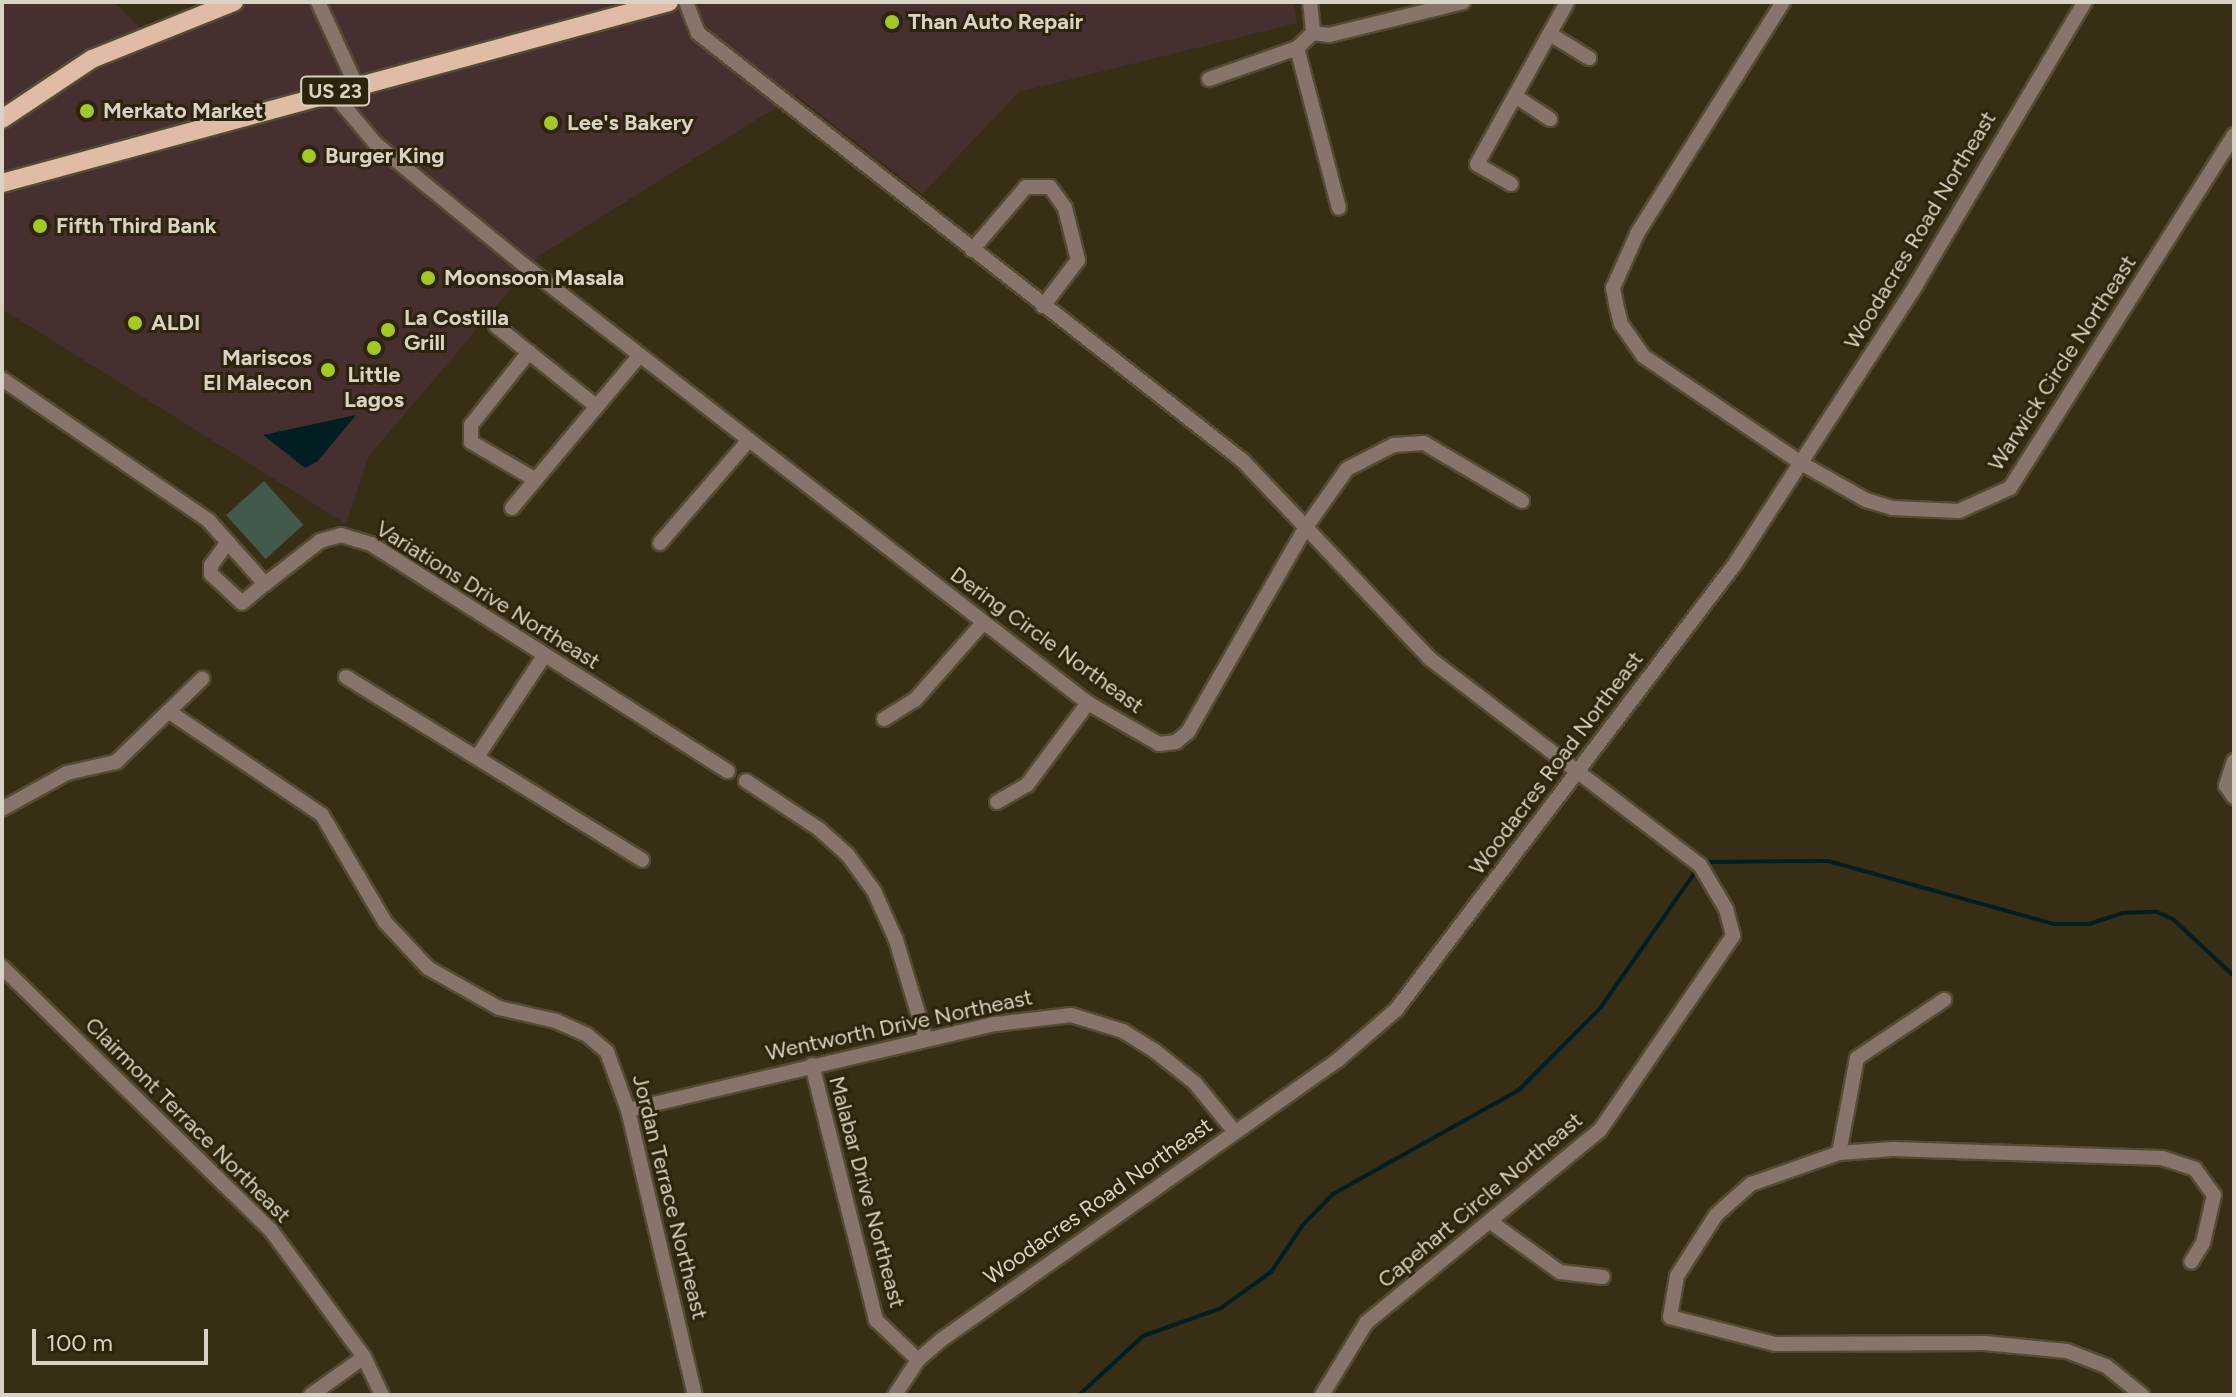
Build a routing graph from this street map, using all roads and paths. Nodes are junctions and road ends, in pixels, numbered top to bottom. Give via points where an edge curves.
1 (234, 2) edge
2 (318, 2) edge
3 (669, 2) edge
4 (686, 2) edge
5 (1310, 2) edge
6 (1463, 2) edge
7 (1567, 2) edge
8 (1783, 2) edge
9 (2085, 2) edge
10 (1313, 33) junction
11 (1550, 34) junction
12 (1297, 48) junction
13 (1589, 58) dead end
14 (1209, 79) dead end
15 (356, 85) junction
16 (332, 92) junction
17 (1515, 96) junction
18 (2, 119) edge
19 (1550, 119) dead end
20 (2234, 135) edge
21 (2, 183) edge
22 (1511, 184) dead end
23 (1339, 208) dead end
24 (972, 250) junction
25 (1043, 306) junction
26 (496, 326) dead end
27 (529, 352) junction
28 (640, 355) junction
29 (2, 379) edge
30 (597, 407) junction
31 (749, 440) junction
32 (1801, 463) junction
33 (536, 480) junction
34 (1522, 501) dead end
35 (512, 508) dead end
36 (1306, 527) junction
37 (228, 542) junction
38 (660, 543) dead end
39 (265, 584) junction
40 (983, 623) junction
41 (544, 656) junction
42 (346, 677) dead end
43 (202, 679) dead end
44 (1088, 703) junction
45 (171, 713) junction
46 (884, 719) dead end
47 (477, 757) junction
48 (2234, 761) edge
49 (728, 771) dead end
50 (1577, 772) junction
51 (746, 781) dead end
52 (2234, 797) edge
53 (997, 802) dead end
54 (2, 809) edge
55 (642, 860) dead end
56 (2, 967) edge
57 (1944, 1000) dead end
58 (926, 1040) junction
59 (812, 1065) junction
60 (628, 1110) junction
61 (1235, 1132) junction
62 (1839, 1153) junction
63 (1492, 1223) junction
64 (2191, 1262) dead end
65 (1603, 1277) dead end
66 (364, 1357) junction
67 (918, 1360) junction
68 (311, 1395) edge
69 (382, 1395) edge
70 (695, 1395) edge
71 (895, 1395) edge
72 (1322, 1395) edge
73 (2142, 1395) edge

1 - 18 main road via 92,59
2 - 15 street
3 - 15 main road, US 23
4 - 24 street via 698,33
5 - 10 street
6 - 10 street via 1329,35
7 - 11 street
8 - 32 street, Warwick Circle Northeast via 1638,232 1613,288 1621,324 1643,356
9 - 32 street, Woodacres Road Northeast via 1916,285
10 - 12 street
11 - 13 street
11 - 17 street
12 - 14 street
12 - 23 street
15 - 16 main road, US 23
16 - 21 main road, US 23
16 - 28 street, Dering Circle Northeast via 376,144
17 - 19 street
17 - 22 street via 1477,164
20 - 32 street, Warwick Circle Northeast via 2010,488 1959,511 1923,513 1866,500
24 - 25 street
24 - 25 street via 1026,187 1050,187 1065,208 1078,260
25 - 36 street via 1243,461
26 - 27 street
27 - 30 street
27 - 33 street via 471,425 471,442
28 - 30 street
28 - 31 street, Dering Circle Northeast
29 - 37 street via 152,480
30 - 33 street
31 - 38 street
31 - 40 street, Dering Circle Northeast
32 - 50 street, Woodacres Road Northeast via 1735,564
33 - 35 street
34 - 36 street, Dering Circle Northeast via 1440,449 1410,441 1347,469
36 - 44 street, Dering Circle Northeast via 1182,738 1159,744
36 - 50 street, Capehart Circle Northeast via 1429,658
37 - 39 street
37 - 39 street, Variations Drive Northeast via 211,565 211,574 242,603
39 - 41 street, Variations Drive Northeast via 320,541 341,535 393,556
40 - 44 street, Dering Circle Northeast
40 - 46 street via 915,700
41 - 47 street
41 - 49 street, Variations Drive Northeast
42 - 47 street
43 - 45 street
44 - 53 street via 1027,785
45 - 54 street via 116,762 67,773
45 - 60 street, Jordan Terrace Northeast via 322,815 385,922 428,968 499,1008 556,1021 587,1035 607,1052
47 - 55 street
48 - 52 street via 2226,786
50 - 61 street, Woodacres Road Northeast via 1396,1010 1368,1038
50 - 63 street, Capehart Circle Northeast via 1700,865 1726,909 1733,936 1607,1121
51 - 58 street via 847,854 874,891 896,940
56 - 66 street, Clairmont Terrace Northeast via 270,1229
57 - 62 street via 1857,1058
58 - 59 street, Wentworth Drive Northeast
58 - 61 street, Wentworth Drive Northeast via 1040,1016 1071,1015 1096,1022 1155,1051 1195,1083
59 - 60 street, Wentworth Drive Northeast
59 - 67 street, Malabar Drive Northeast via 876,1320
60 - 70 street, Jordan Terrace Northeast
61 - 67 street, Woodacres Road Northeast
62 - 64 street via 1893,1149 2162,1158 2195,1169 2214,1195 2203,1243
62 - 73 street via 1751,1184 1716,1215 1677,1276 1670,1317 1775,1344 1984,1343 2067,1351 2106,1366
63 - 65 street via 1560,1272
63 - 72 street, Capehart Circle Northeast via 1366,1323
66 - 68 street
66 - 69 street, Clairmont Terrace Northeast
67 - 71 street, Woodacres Road Northeast

